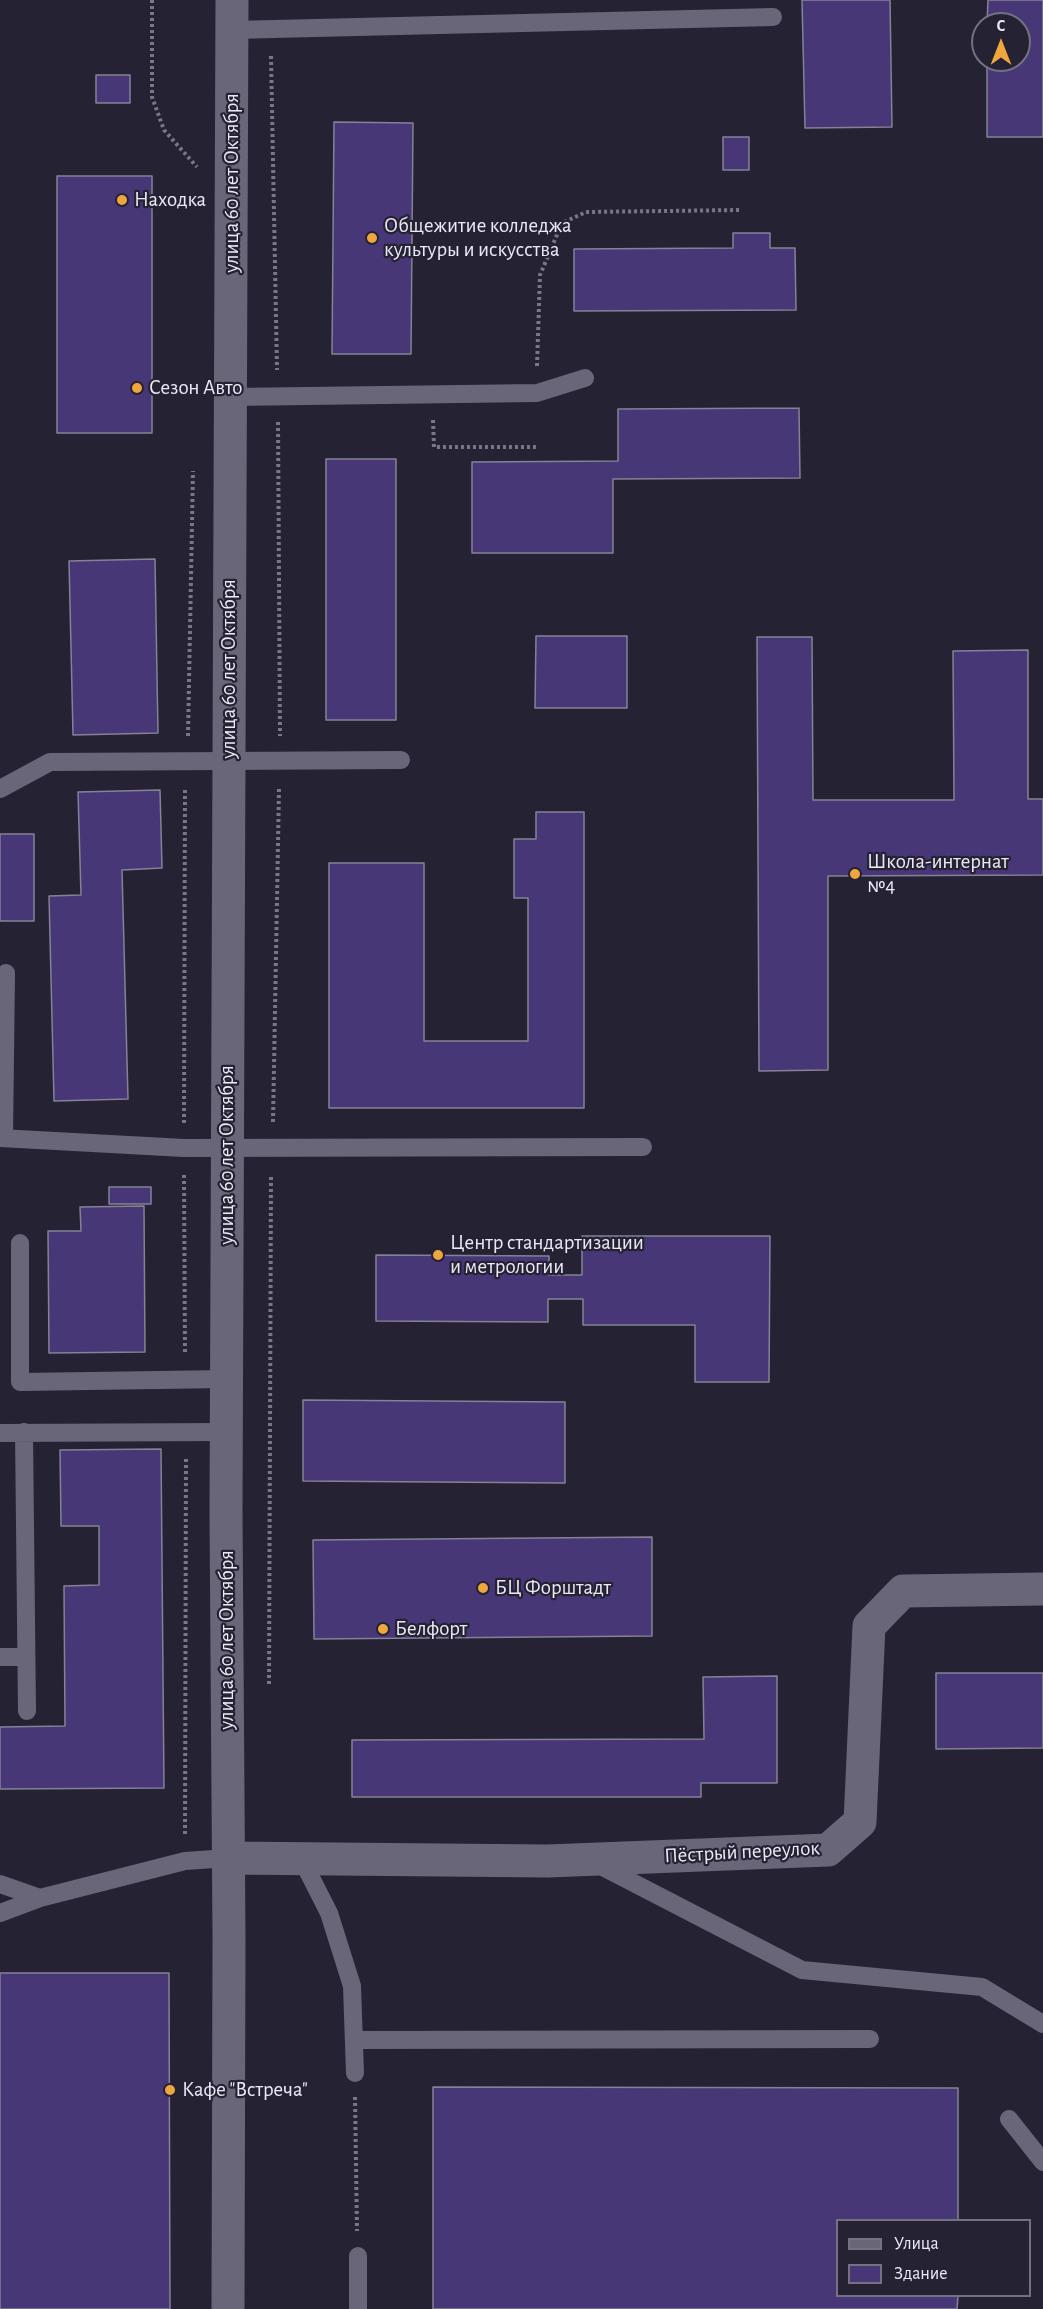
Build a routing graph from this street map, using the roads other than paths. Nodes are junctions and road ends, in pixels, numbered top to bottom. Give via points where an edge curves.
1 (232, 15) edge
2 (773, 17) dead end
3 (585, 378) dead end
4 (231, 397) junction
5 (400, 759) dead end
6 (229, 761) junction
7 (0, 789) edge
8 (6, 973) dead end
9 (2, 1138) edge
10 (226, 1147) junction
11 (643, 1147) dead end
12 (20, 1243) dead end
13 (226, 1380) junction
14 (24, 1432) junction
15 (226, 1432) junction
16 (0, 1433) edge
17 (1043, 1589) edge
18 (0, 1657) edge
19 (26, 1657) junction
20 (27, 1711) dead end
21 (229, 1858) junction
22 (588, 1859) junction
23 (302, 1860) junction
24 (0, 1884) edge
25 (40, 1898) junction
26 (0, 1913) edge
27 (1043, 2024) edge
28 (870, 2039) dead end
29 (355, 2040) junction
30 (355, 2073) road end
31 (1009, 2119) dead end
32 (1043, 2162) edge
33 (358, 2256) road end
34 (228, 2309) edge
35 (358, 2309) edge

1 - 2 lane via 271,28
1 - 4 street, улица 60 лет Октября
3 - 4 lane via 537,393
4 - 6 street, улица 60 лет Октября
5 - 6 lane
6 - 7 lane via 50,762
6 - 10 street, улица 60 лет Октября
8 - 9 lane
9 - 10 lane
10 - 11 lane
10 - 13 street, улица 60 лет Октября
12 - 13 lane via 20,1382
13 - 15 street, улица 60 лет Октября
14 - 15 lane
14 - 16 lane
14 - 19 lane
15 - 21 street, улица 60 лет Октября
17 - 22 street, Пёстрый переулок via 903,1591 869,1626 860,1822 828,1850
18 - 19 lane
19 - 20 lane
21 - 23 street, Пёстрый переулок
21 - 25 lane via 184,1862
21 - 34 street, улица 60 лет Октября
22 - 23 street, Пёстрый переулок
22 - 27 lane via 802,1970 982,1987
23 - 29 lane via 329,1913 352,1986
24 - 25 lane
25 - 26 lane
28 - 29 lane
29 - 30 lane
31 - 32 lane
33 - 35 lane

